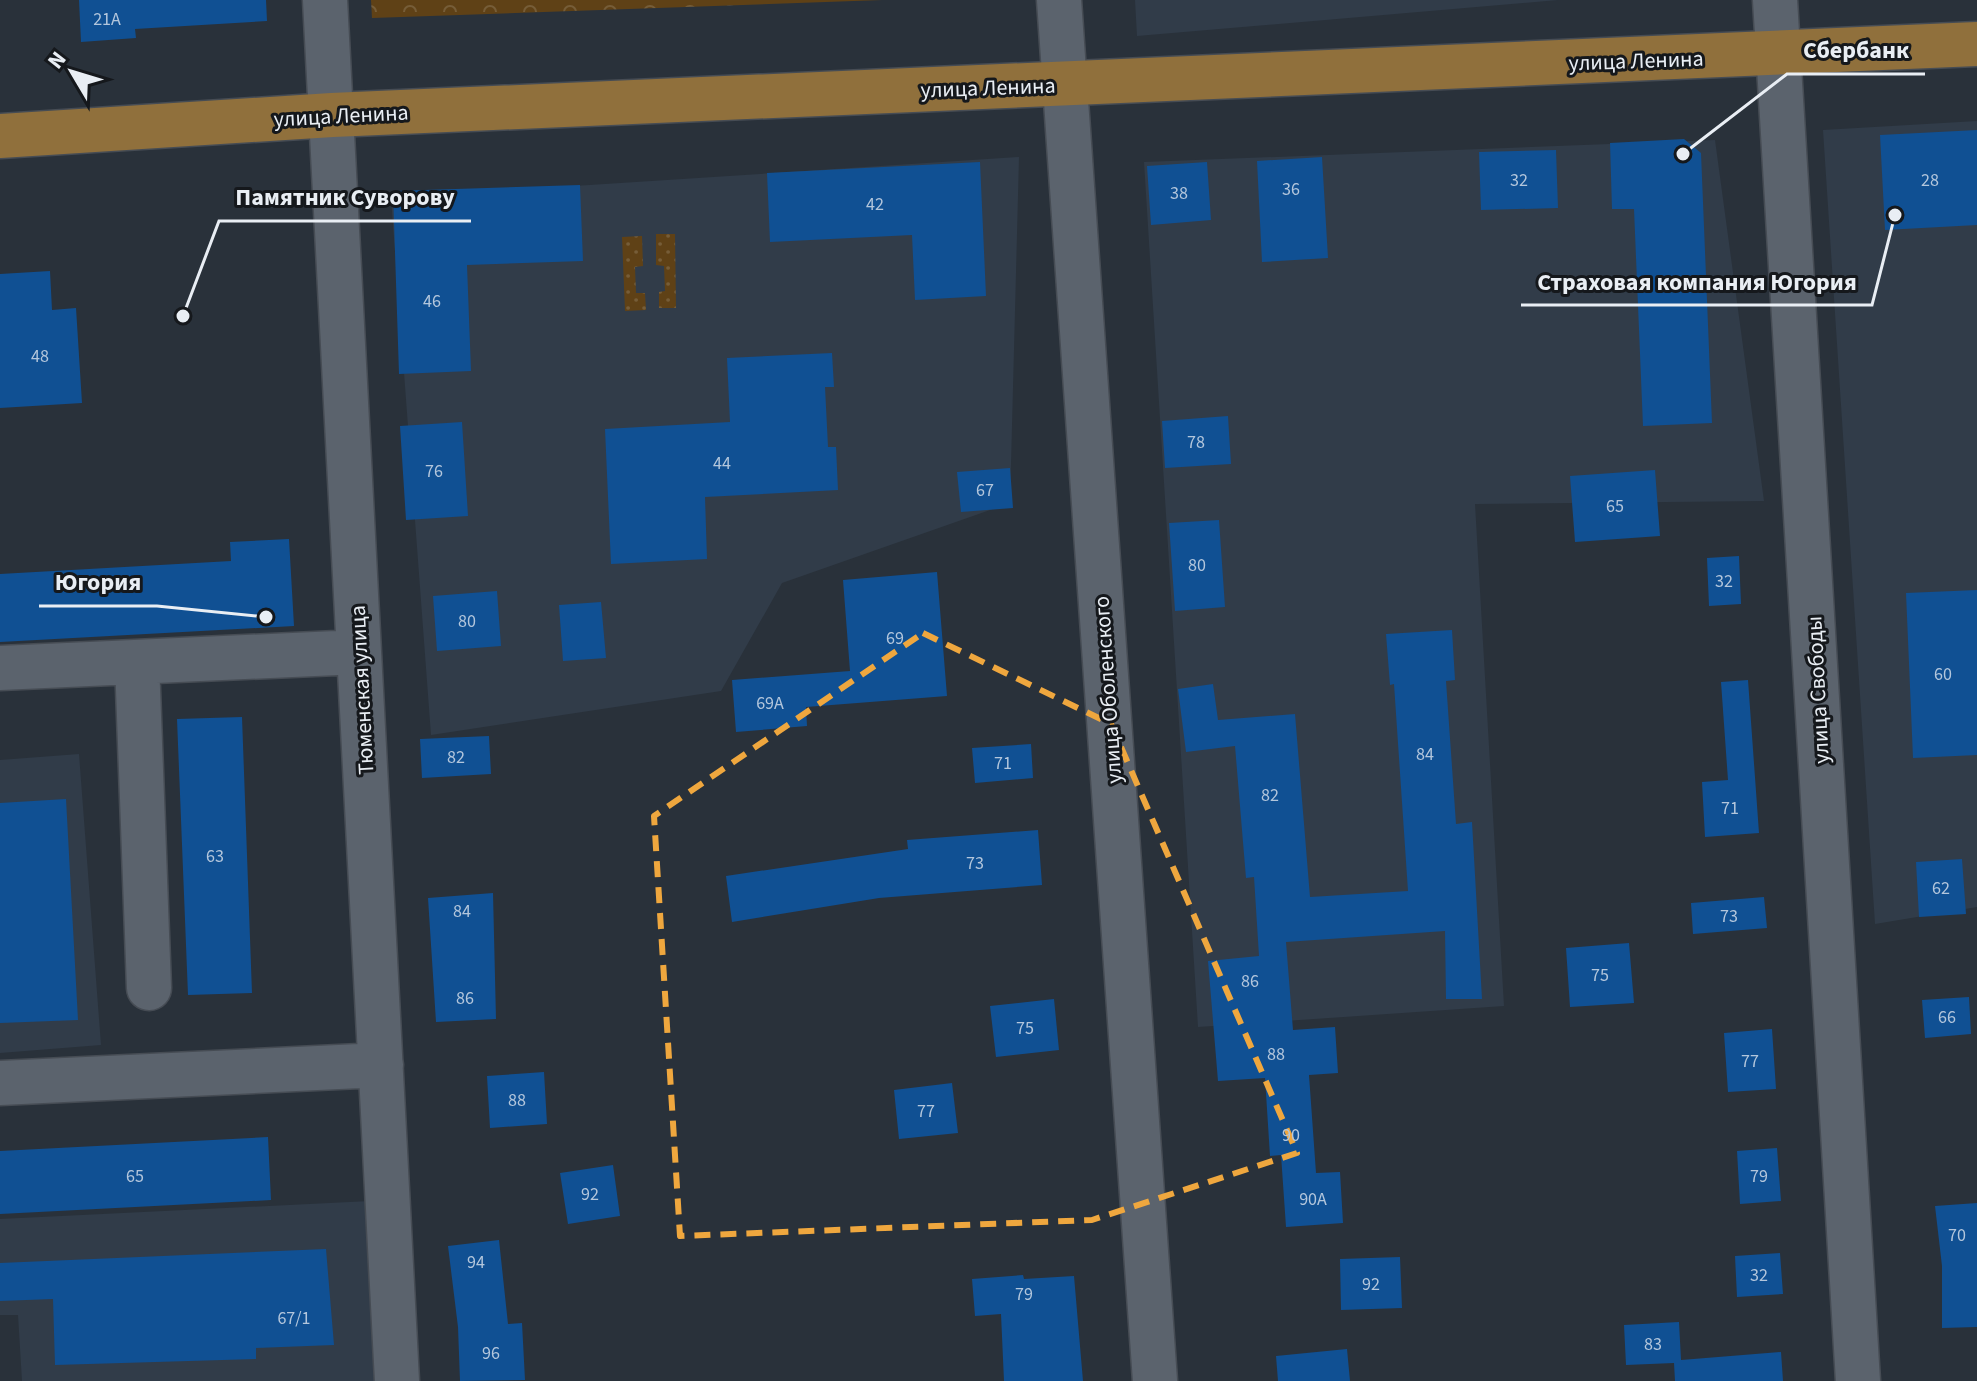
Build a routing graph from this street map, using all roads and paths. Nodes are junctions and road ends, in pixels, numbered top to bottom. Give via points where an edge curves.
1 (325, 0) edge
2 (1059, 0) edge
3 (1775, 0) edge
4 (1977, 44) edge
5 (1778, 54) junction
6 (1066, 84) junction
7 (332, 115) junction
8 (0, 136) edge
9 (359, 652) junction
10 (137, 662) junction
11 (0, 668) edge
12 (149, 988) dead end
13 (381, 1065) junction
14 (0, 1083) edge
15 (397, 1381) edge
16 (1155, 1381) edge
17 (1858, 1381) edge

1 - 7 street, Тюменская улица
2 - 6 street, улица Оболенского
3 - 5 street, улица Свободы
4 - 5 main road, улица Ленина
5 - 6 main road, улица Ленина
5 - 17 street, улица Свободы
6 - 7 main road, улица Ленина
6 - 16 street, улица Оболенского
7 - 8 main road, улица Ленина
7 - 9 street, Тюменская улица
9 - 10 street
9 - 13 street, Тюменская улица
10 - 11 street
10 - 12 street
13 - 14 street
13 - 15 street, Тюменская улица

